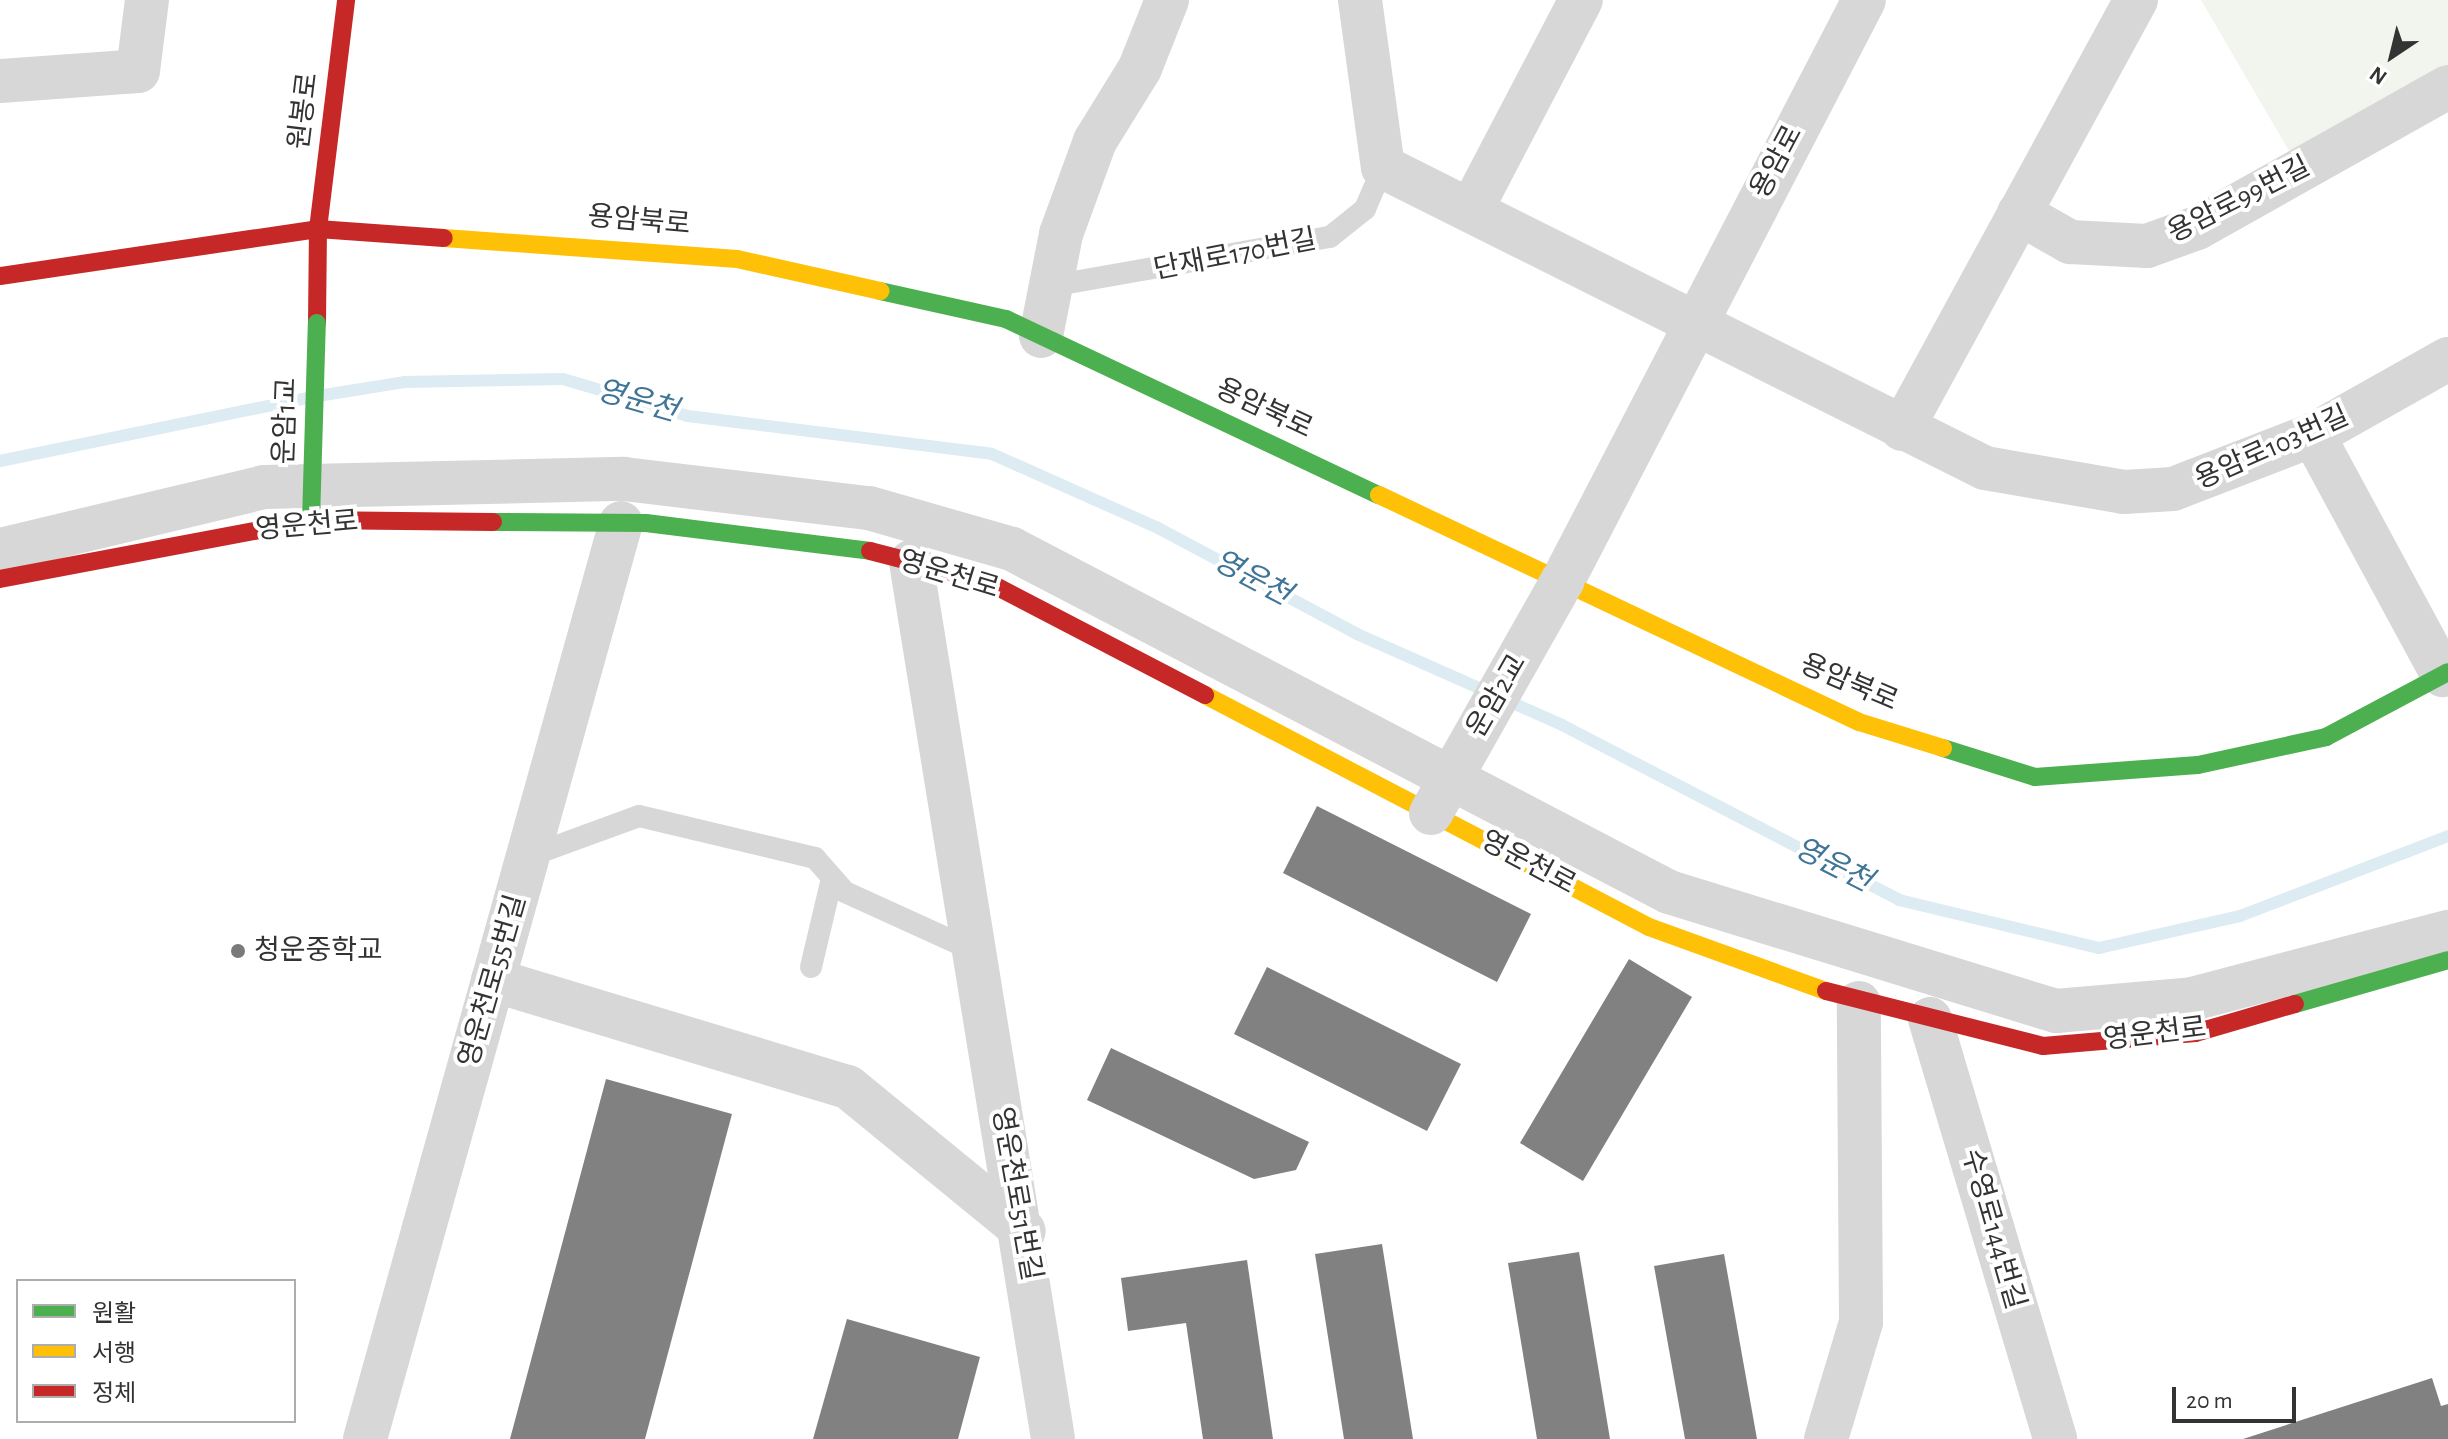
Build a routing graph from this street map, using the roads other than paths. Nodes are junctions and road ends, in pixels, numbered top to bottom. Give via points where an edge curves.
1 (147, 0) edge
2 (346, 0) edge
3 (1167, 0) edge
4 (1360, 0) edge
5 (1581, 0) edge
6 (1864, 0) edge
7 (2136, 0) edge
8 (0, 81) edge
9 (2448, 87) edge
10 (1383, 167) junction
11 (1471, 210) junction
12 (2019, 213) junction
13 (318, 229) junction
14 (0, 276) edge
15 (1051, 286) junction
16 (317, 323) joint
17 (1692, 325) junction
18 (1041, 336) junction
19 (2448, 359) edge
20 (1902, 429) junction
21 (2313, 435) junction
22 (311, 520) junction
23 (621, 523) junction
24 (0, 550) edge
25 (911, 562) junction
26 (0, 579) edge
27 (1563, 580) junction
28 (2445, 674) edge
29 (1431, 813) junction
30 (527, 857) junction
31 (832, 878) junction
32 (2448, 932) edge
33 (972, 950) junction
34 (2448, 960) edge
35 (811, 967) dead end
36 (493, 980) junction
37 (1859, 1003) junction
38 (1930, 1019) junction
39 (1024, 1231) junction
40 (365, 1439) edge
41 (1053, 1439) edge
42 (1826, 1439) edge
43 (2055, 1439) edge

1 - 8 street via 138,71
2 - 13 street, 원봉로
3 - 15 street via 1140,68 1095,141
4 - 10 street
5 - 11 street
6 - 17 street, 용암로
7 - 12 street
9 - 12 street, 용암로99번길 via 2197,228 2147,246 2070,242
10 - 11 street
10 - 15 lane, 단재로170번길 via 1365,209 1330,237
11 - 17 street
12 - 20 street
13 - 14 street, 용암북로
13 - 16 street, 원봉로
13 - 18 street, 용암북로 via 737,259 1006,319
15 - 18 street
16 - 22 street, 운암1교, bridge
17 - 20 street, 용암로103번길
17 - 27 street, 용암로
18 - 27 street, 용암북로
19 - 21 street, 용암로103번길
20 - 21 street, 용암로103번길 via 1985,468 2124,492 2173,489 2227,473
21 - 28 street
22 - 23 street, 영운천로
22 - 26 street, 영운천로
23 - 25 street, 영운천로 via 861,549
23 - 30 street, 영운천로55번길
24 - 32 street via 264,487 624,479 869,508 1012,549 1669,892 2056,1011 2192,999
25 - 29 street, 영운천로 via 986,581
25 - 33 street, 영운천로51번길
27 - 28 street, 용암북로 via 1859,722 2035,777 2198,765 2326,737
27 - 29 street, 운암2교, bridge
29 - 37 street, 영운천로 via 1649,927
30 - 31 lane via 639,816 815,858
30 - 36 street, 영운천로55번길
31 - 33 lane via 845,892
31 - 35 lane
33 - 39 street, 영운천로51번길
34 - 38 street, 영운천로 via 2195,1033 2043,1046
36 - 39 street via 848,1087
36 - 40 street, 영운천로55번길
37 - 38 street, 영운천로
37 - 42 street via 1861,1322
38 - 43 street, 수영로144번길
39 - 41 street, 영운천로51번길

